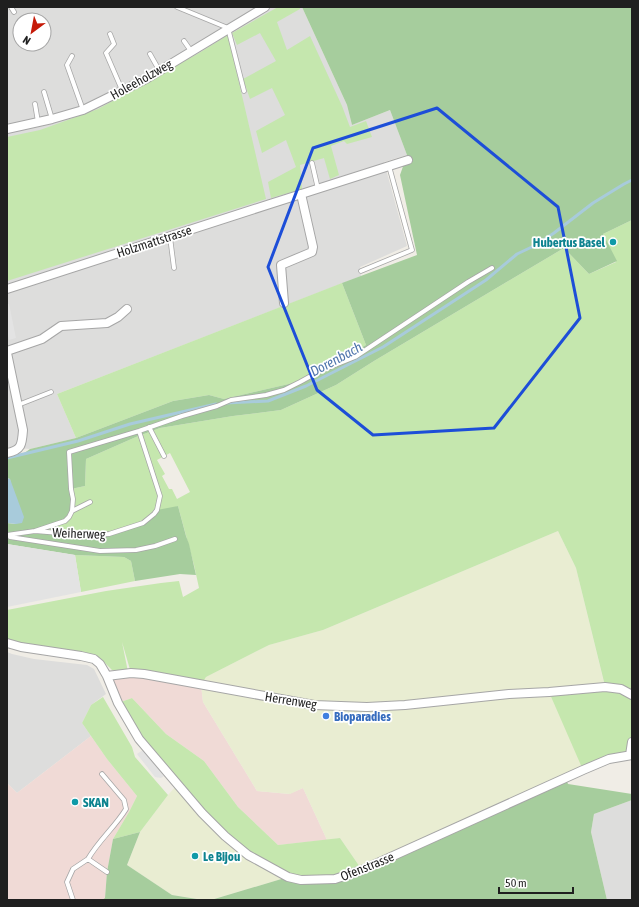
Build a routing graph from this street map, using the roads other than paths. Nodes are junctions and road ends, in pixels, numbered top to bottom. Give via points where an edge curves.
1 (11, 7) edge
2 (177, 7) edge
3 (265, 7) edge
4 (14, 12) dead end
5 (228, 28) junction
6 (110, 34) dead end
7 (184, 41) dead end
8 (191, 51) junction
9 (150, 54) dead end
10 (72, 56) dead end
11 (159, 70) junction
12 (122, 90) junction
13 (244, 91) dead end
14 (44, 92) dead end
15 (35, 104) dead end
16 (83, 110) junction
17 (52, 119) junction
18 (38, 122) junction
19 (7, 129) edge
20 (408, 160) dead end
21 (312, 163) dead end
22 (389, 166) junction
23 (318, 188) junction
24 (301, 194) junction
25 (170, 236) junction
26 (174, 268) dead end
27 (492, 268) dead end
28 (361, 272) dead end
29 (7, 289) edge
30 (284, 303) dead end
31 (127, 309) dead end
32 (7, 352) edge
33 (51, 392) dead end
34 (17, 405) junction
35 (149, 427) junction
36 (139, 431) junction
37 (7, 453) edge
38 (164, 456) dead end
39 (90, 502) dead end
40 (72, 510) junction
41 (35, 531) junction
42 (7, 536) edge
43 (175, 539) dead end
44 (7, 643) edge
45 (107, 676) junction
46 (632, 695) edge
47 (632, 742) edge
48 (631, 755) edge
49 (102, 774) dead end
50 (88, 859) junction
51 (107, 872) dead end
52 (73, 900) edge

1 - 4 lane
2 - 5 lane
3 - 5 street, Holeeholzweg
5 - 8 street, Holeeholzweg
5 - 13 lane
6 - 12 lane via 114,44 106,53
7 - 8 lane
8 - 11 street, Holeeholzweg
9 - 11 lane
10 - 16 lane via 67,65
11 - 12 street, Holeeholzweg
12 - 16 street, Holeeholzweg
14 - 17 lane
15 - 18 lane
16 - 17 street, Holeeholzweg
17 - 18 street, Holeeholzweg
18 - 19 street, Holeeholzweg
20 - 22 street, Holzmattstrasse
21 - 23 lane
22 - 23 street, Holzmattstrasse
22 - 28 lane via 412,250
23 - 24 street, Holzmattstrasse
24 - 25 street, Holzmattstrasse
24 - 30 street via 313,247 312,252 281,265
25 - 26 lane
25 - 29 street, Holzmattstrasse
27 - 35 lane via 355,357 320,371 284,390 226,402
31 - 32 street via 107,323 61,326 42,339
32 - 34 street
33 - 34 lane
34 - 37 street via 23,430 21,446 16,451
35 - 36 lane
35 - 38 lane
36 - 40 lane via 69,452
36 - 41 lane, Weiherweg via 160,496 154,514 143,523 109,534
39 - 40 lane
40 - 41 lane via 65,521
41 - 42 lane, Weiherweg
42 - 43 lane via 100,551 136,550
44 - 45 street via 21,648 94,659
45 - 46 street, Herrenweg via 144,674 314,705 367,707 605,687 621,689
45 - 48 street, Ofenstrasse via 118,703 139,739 202,813 248,856 288,877 301,880 335,879 362,870 583,770
47 - 48 street, Ofenstrasse
49 - 50 lane via 124,800 126,809
50 - 51 lane
50 - 52 lane via 74,869 67,882

